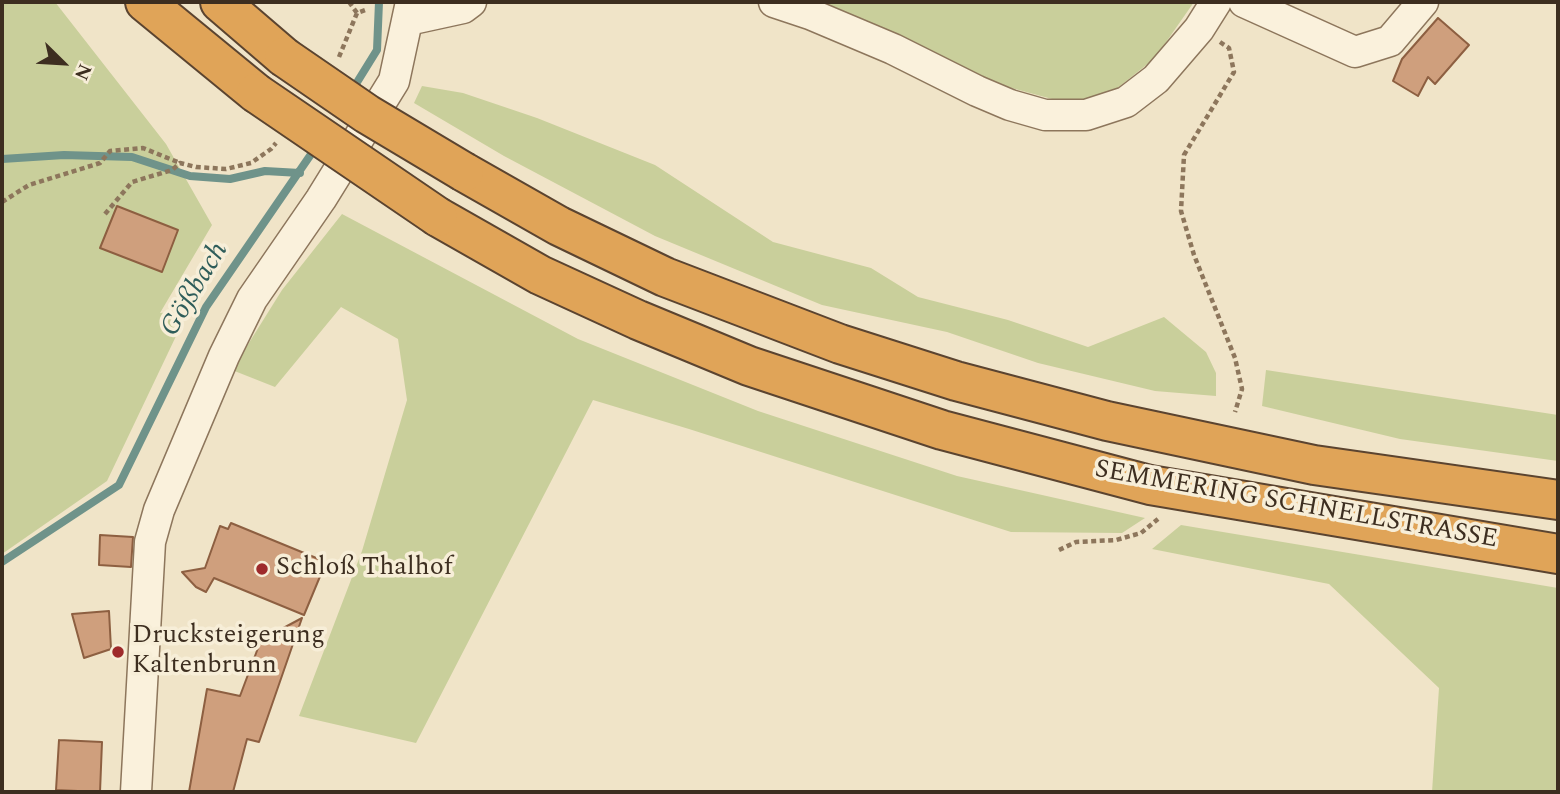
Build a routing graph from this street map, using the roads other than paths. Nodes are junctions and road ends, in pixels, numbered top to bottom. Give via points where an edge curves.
1 (145, 2) edge
2 (220, 2) edge
3 (471, 2) edge
4 (774, 2) edge
5 (1216, 2) edge
6 (1244, 2) edge
7 (1423, 2) edge
8 (410, 11) edge
9 (1558, 500) edge
10 (1558, 554) edge
11 (136, 792) edge

1 - 10 highway, SEMMERING SCHNELLSTRASSE, bridge via 256,93 438,217 540,275 749,366 942,430 1150,485
2 - 9 highway, SEMMERING SCHNELLSTRASSE, bridge via 284,57 367,114 559,226 665,277 840,344 1107,421 1314,465
3 - 8 street via 463,8
4 - 5 street via 893,49 988,96 1045,115 1086,115 1126,102 1156,79
6 - 7 street via 1355,52 1390,41
8 - 11 street via 394,80 252,299 159,510 150,542

